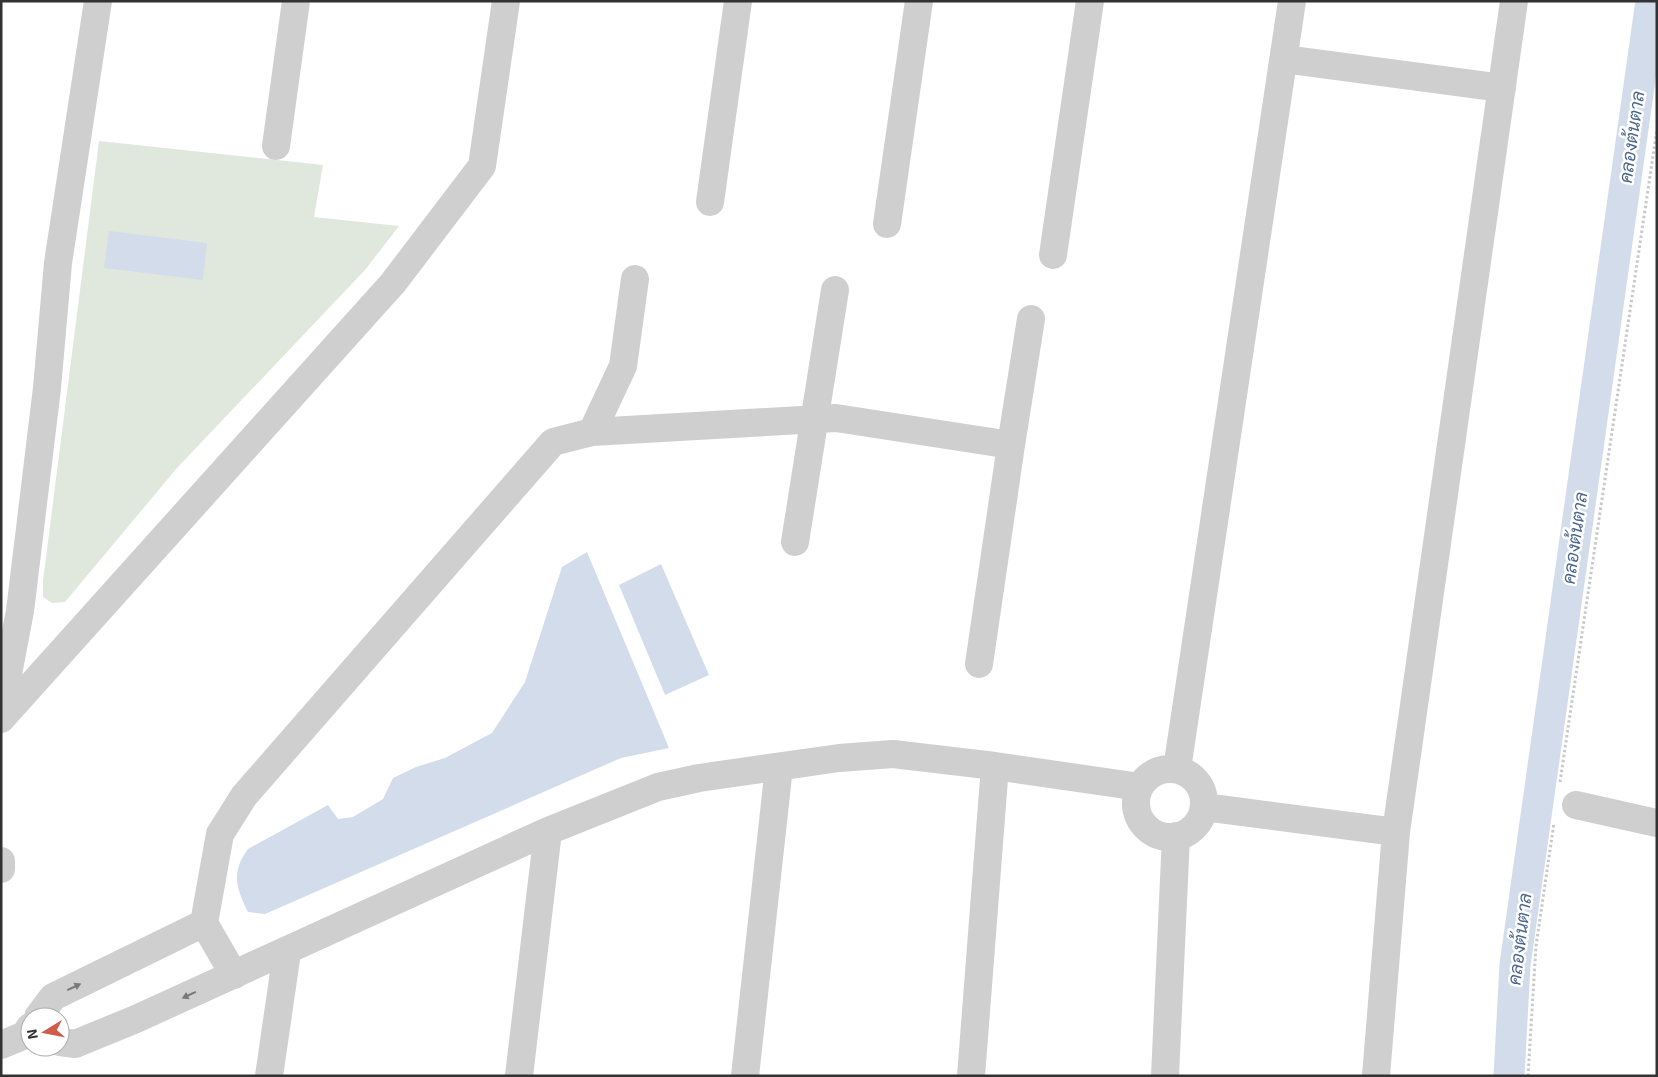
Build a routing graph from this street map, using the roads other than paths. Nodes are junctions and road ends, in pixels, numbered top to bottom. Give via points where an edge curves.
1 (98, 1) edge
2 (296, 1) edge
3 (506, 1) edge
4 (738, 1) edge
5 (919, 1) edge
6 (1090, 1) edge
7 (1292, 1) edge
8 (1514, 1) edge
9 (1284, 59) junction
10 (1502, 88) junction
11 (276, 146) dead end
12 (710, 202) dead end
13 (887, 224) dead end
14 (1053, 255) dead end
15 (635, 279) dead end
16 (835, 290) dead end
17 (1031, 318) dead end
18 (815, 418) junction
19 (592, 432) junction
20 (1011, 444) junction
21 (795, 542) dead end
22 (979, 664) dead end
23 (1, 711) edge
24 (1, 719) edge
25 (995, 766) junction
26 (779, 767) junction
27 (1177, 770) junction
28 (1140, 787) junction
29 (1568, 798) road end
30 (1204, 807) junction
31 (1657, 823) edge
32 (548, 831) junction
33 (1396, 832) junction
34 (1176, 836) junction
35 (1, 861) edge
36 (1, 869) edge
37 (204, 923) junction
38 (287, 952) junction
39 (234, 975) junction
40 (45, 1007) edge
41 (70, 1043) edge
42 (1, 1049) edge
43 (1, 1068) edge
44 (269, 1076) edge
45 (519, 1076) edge
46 (745, 1076) edge
47 (971, 1076) edge
48 (1165, 1076) edge
49 (1376, 1076) edge

1 - 23 street via 58,263 20,612
2 - 11 street
3 - 24 street via 482,166 393,283
4 - 12 street
5 - 13 street
6 - 14 street
7 - 9 street
8 - 10 street
9 - 10 street
9 - 27 street
10 - 33 street
15 - 19 street via 623,366
16 - 18 street
17 - 20 street
18 - 19 street
18 - 20 street via 836,418
18 - 21 street
19 - 37 street via 553,442 244,796 220,834
20 - 22 street
25 - 26 street via 893,754
25 - 28 street
25 - 47 street
26 - 32 street via 658,787
26 - 46 street
27 - 28 street via 1155,772
27 - 30 street via 1186,773 1200,787
28 - 34 street via 1136,808 1143,823 1155,834
29 - 31 street
30 - 33 street
30 - 34 street via 1195,826
32 - 38 street
32 - 45 street
33 - 49 street
34 - 48 street
35 - 36 street
37 - 39 street
40 -> 37 street via 53,997
38 - 39 street
38 - 44 street
39 -> 41 street via 136,1020
42 - 43 street

